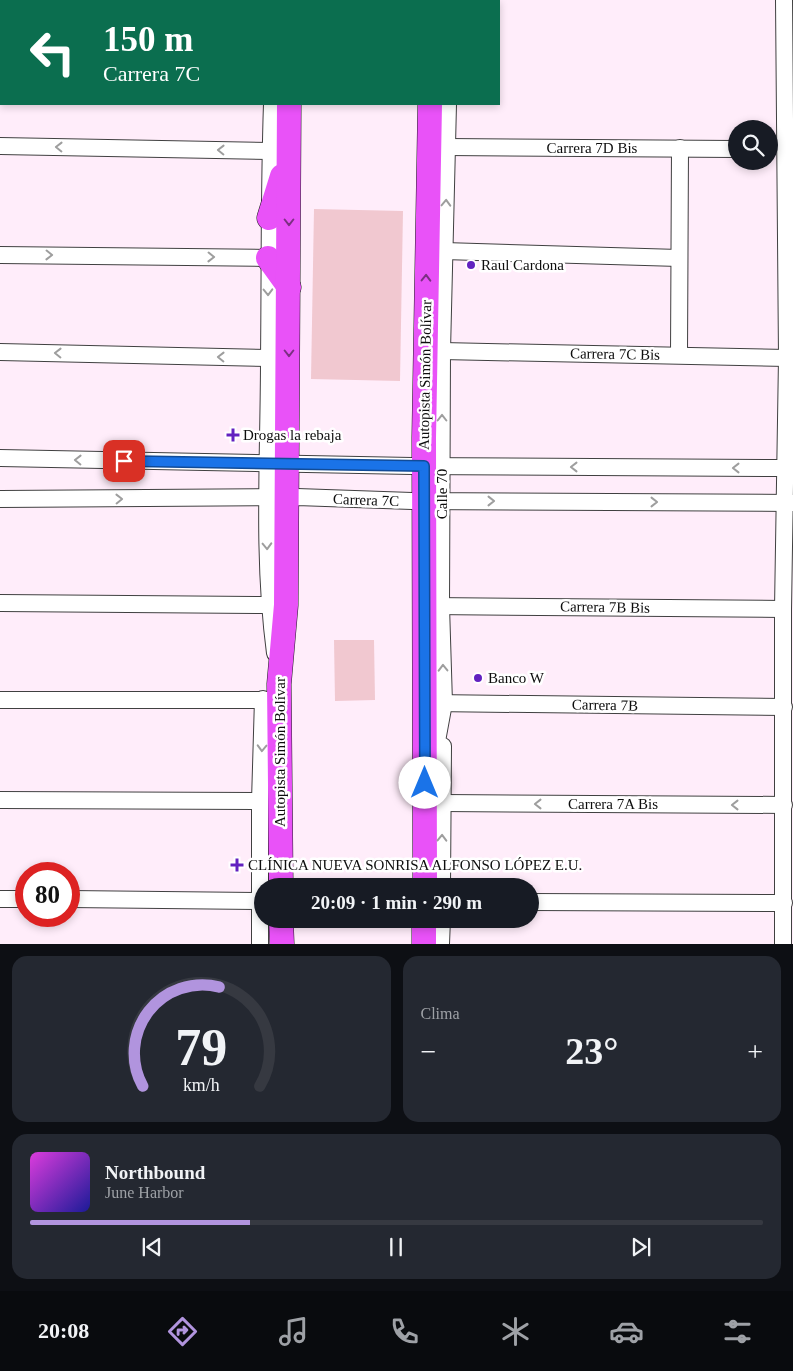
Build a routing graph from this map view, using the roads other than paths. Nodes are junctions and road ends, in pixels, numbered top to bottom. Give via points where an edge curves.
1 (784, 0) edge
2 (272, 105) edge
3 (289, 105) edge
4 (430, 105) edge
5 (448, 105) edge
6 (0, 146) edge
7 (447, 147) junction
8 (680, 148) junction
9 (728, 149) edge
10 (782, 149) edge
11 (279, 152) junction
12 (429, 182) junction
13 (428, 216) junction
14 (269, 218) joint
15 (444, 251) junction
16 (0, 255) edge
17 (268, 258) junction
18 (679, 258) junction
19 (289, 287) junction
20 (442, 351) junction
21 (0, 352) edge
22 (679, 355) junction
23 (269, 358) junction
24 (787, 358) junction
25 (0, 458) edge
26 (277, 464) junction
27 (433, 466) junction
28 (785, 468) junction
29 (276, 498) junction
30 (0, 499) edge
31 (434, 501) junction
32 (789, 503) edge
33 (0, 603) edge
34 (268, 605) junction
35 (434, 606) junction
36 (783, 609) junction
37 (274, 694) junction
38 (0, 700) edge
39 (435, 703) junction
40 (784, 707) junction
41 (0, 800) edge
42 (260, 801) junction
43 (434, 803) junction
44 (784, 805) junction
45 (260, 878) edge
46 (281, 878) edge
47 (426, 878) edge
48 (441, 878) edge
49 (0, 899) edge
50 (15, 899) edge
51 (80, 899) edge
52 (254, 901) edge
53 (539, 902) edge
54 (784, 903) junction
55 (260, 928) edge
56 (281, 928) edge
57 (424, 928) edge
58 (442, 928) edge
59 (260, 944) edge
60 (282, 944) edge
61 (424, 944) edge
62 (441, 944) edge
63 (783, 944) edge

1 - 10 street
2 - 11 street
3 - 11 highway
4 - 12 highway, Autopista Simón Bolívar
5 - 7 street, Calle 70
11 -> 6 street
7 - 8 street, Carrera 7D Bis
7 - 12 highway
15 -> 7 street, Calle 70
8 - 9 street, Carrera 7D Bis
8 - 18 street
10 - 24 street
11 - 14 highway
11 -> 19 highway
12 - 13 highway, Autopista Simón Bolívar
13 - 15 highway
27 -> 13 highway, Autopista Simón Bolívar
14 - 17 street
15 - 18 street
15 - 20 street, Calle 70
16 -> 17 street
17 - 19 highway
17 -> 23 street
18 - 22 street
19 -> 26 highway
20 - 22 street, Carrera 7C Bis
27 -> 20 street, Calle 70
23 -> 21 street
22 - 24 street, Carrera 7C Bis
23 - 26 street
24 - 28 street
26 -> 25 street
26 - 27 street
26 - 29 highway
28 -> 27 street
27 - 31 highway, Autopista Simón Bolívar
28 - 32 street
30 -> 29 street, Carrera 7C
29 - 31 street, Carrera 7C
29 -> 34 street
29 - 37 highway, Autopista Simón Bolívar via 286,605
31 -> 32 street, Carrera 7C
31 - 35 highway, Autopista Simón Bolívar
32 - 36 street
33 - 34 street
34 - 37 street
35 - 36 street, Carrera 7B Bis
39 -> 35 highway, Autopista Simón Bolívar
36 - 40 street
37 - 38 street
37 -> 42 street
37 - 46 highway, Autopista Simón Bolívar
39 - 40 street, Carrera 7B
39 - 43 highway, Autopista Simón Bolívar
40 - 44 street
41 - 42 street
42 - 45 street
44 -> 43 street, Carrera 7A Bis
43 - 47 highway, Autopista Simón Bolívar
48 -> 43 street
44 - 54 street
49 - 50 street
51 - 52 street
53 - 54 street
54 - 63 street
55 - 59 street
56 - 60 highway
57 - 61 highway
58 - 62 street

